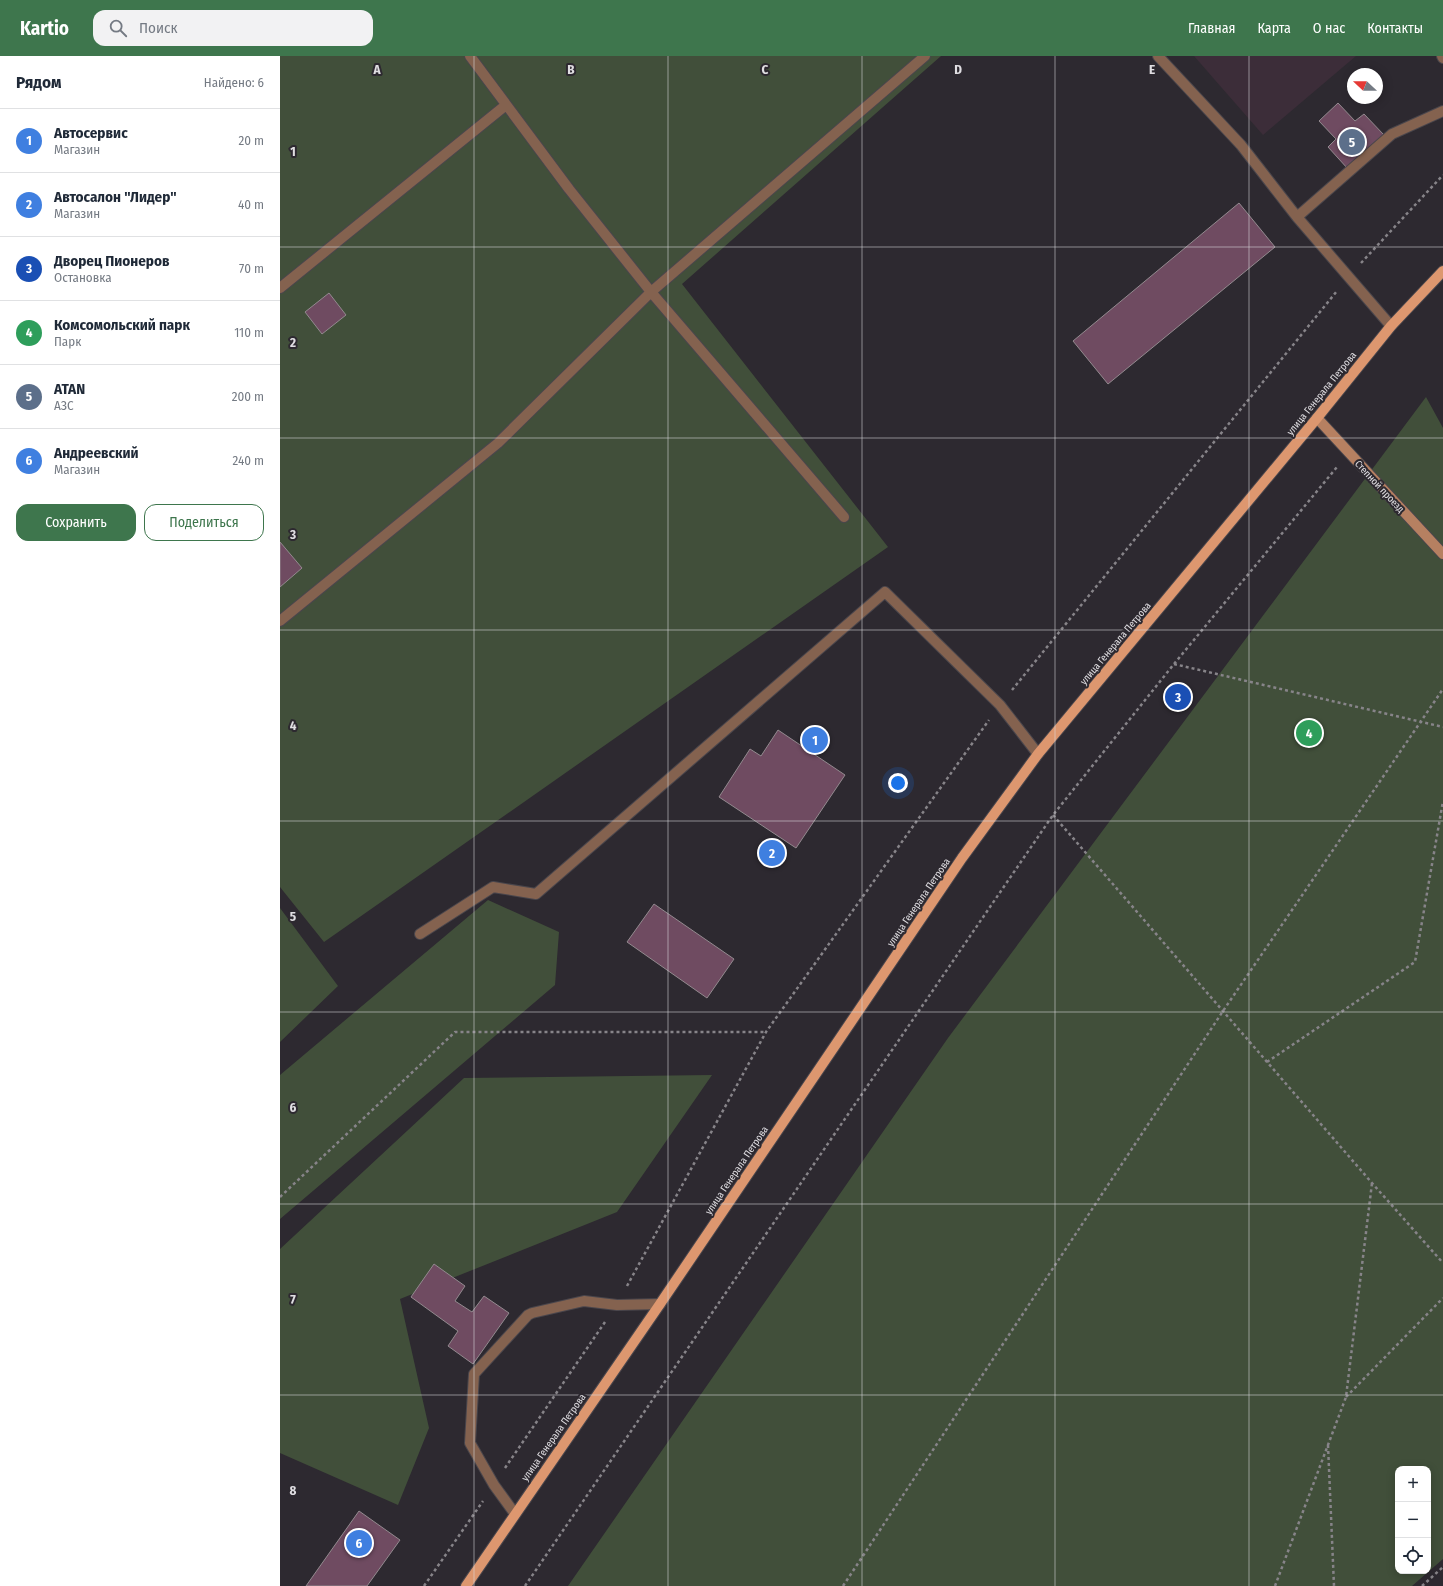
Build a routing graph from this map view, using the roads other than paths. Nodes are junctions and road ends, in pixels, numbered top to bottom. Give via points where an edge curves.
1 (470, 56) edge
2 (925, 56) edge
3 (1158, 56) edge
4 (506, 105) junction
5 (1443, 111) edge
6 (1298, 217) junction
7 (1443, 271) edge
8 (280, 288) edge
9 (651, 292) junction
10 (1391, 326) junction
11 (1317, 418) junction
12 (844, 517) dead end
13 (1443, 554) edge
14 (280, 622) edge
15 (1038, 754) junction
16 (420, 934) dead end
17 (660, 1304) junction
18 (515, 1514) junction
19 (466, 1586) edge

1 - 4 lane
2 - 9 lane
3 - 6 lane via 1241,145
4 - 8 lane
4 - 9 lane
5 - 6 lane via 1392,134
6 - 10 lane
7 - 10 main road, улица Генерала Петрова
9 - 12 lane
9 - 14 lane via 498,443
10 - 11 main road, улица Генерала Петрова
11 - 13 main road, Степной проезд
11 - 15 main road, улица Генерала Петрова
15 - 16 lane via 1000,705 885,592 536,894 493,887
15 - 17 main road, улица Генерала Петрова via 962,858
17 - 18 main road, улица Генерала Петрова
17 - 18 lane via 617,1305 584,1301 532,1313 474,1374 470,1443 494,1485
18 - 19 main road, улица Генерала Петрова

